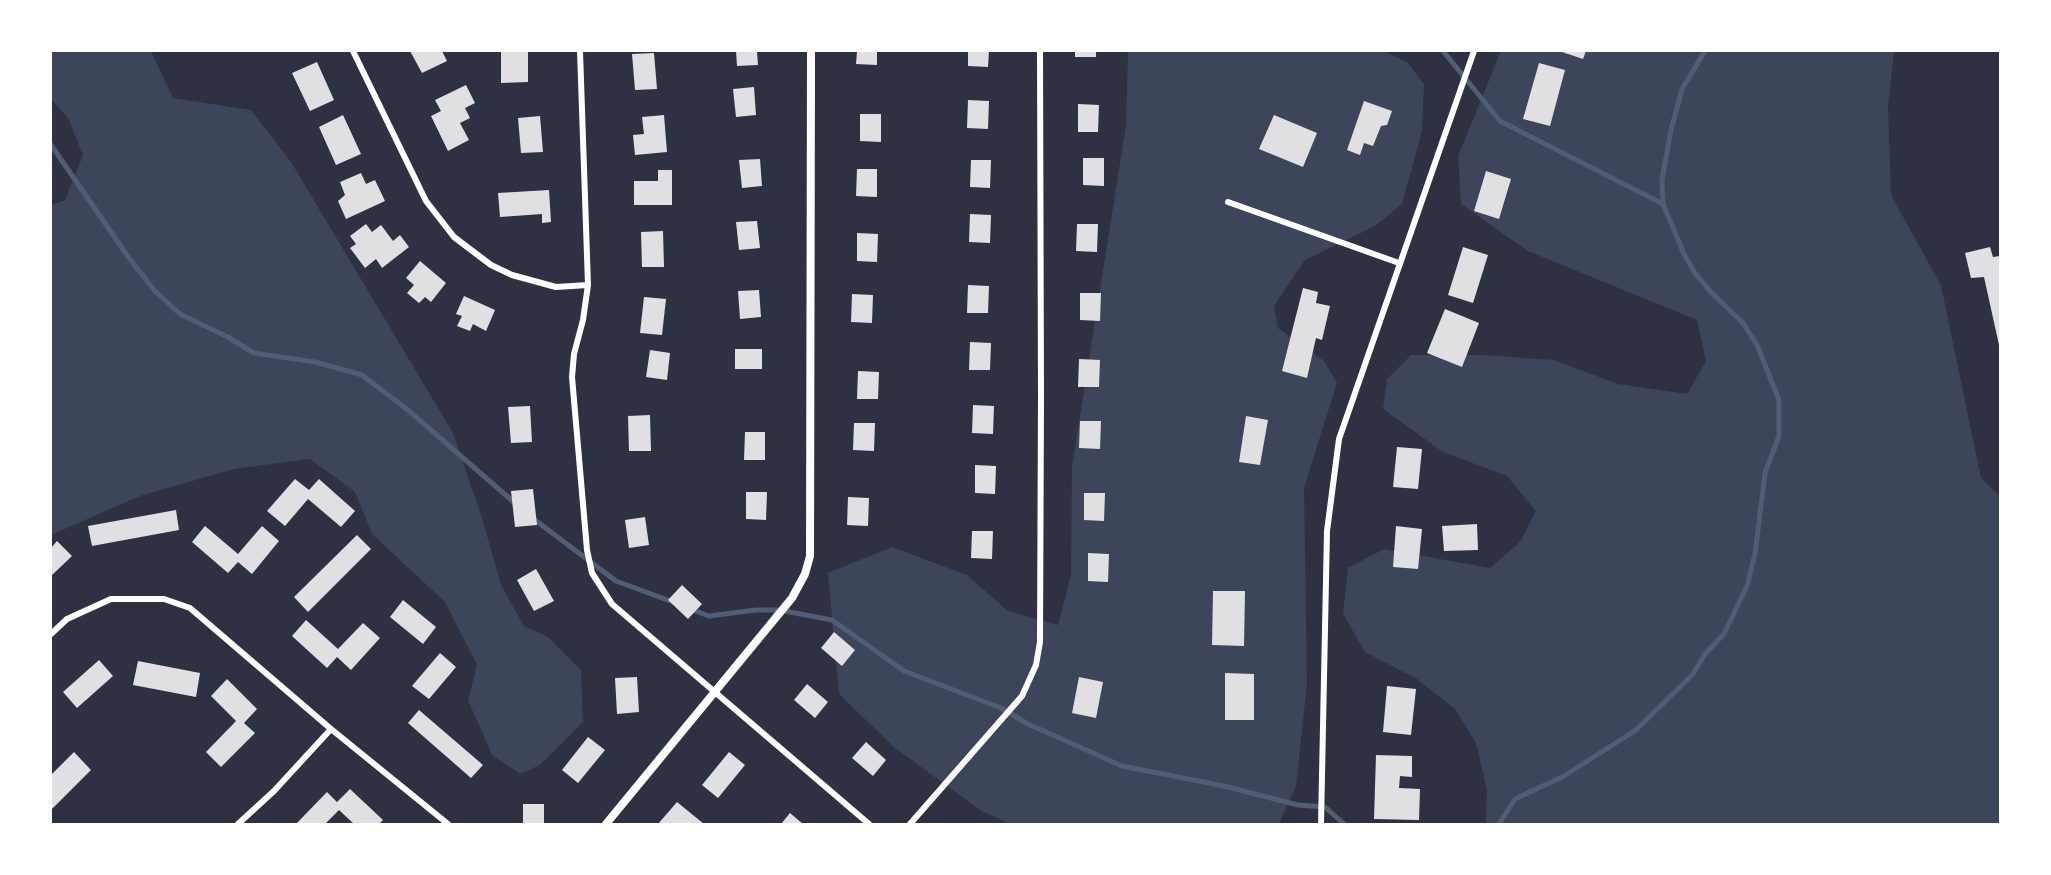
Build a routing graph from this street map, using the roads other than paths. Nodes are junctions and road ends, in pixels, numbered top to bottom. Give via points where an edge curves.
1 (353, 51) edge
2 (580, 51) edge
3 (811, 51) edge
4 (1040, 51) edge
5 (1474, 51) edge
6 (1228, 202) dead end
7 (1399, 263) junction
8 (588, 285) junction
9 (51, 634) edge
10 (715, 691) junction
11 (331, 729) junction
12 (238, 824) edge
13 (448, 824) edge
14 (606, 824) edge
15 (869, 824) edge
16 (909, 824) edge
17 (1322, 824) edge

1 - 8 street via 426,201 454,237 491,265 512,275 556,287
2 - 8 street
3 - 10 street via 810,556 804,579 792,598
4 - 16 street via 1040,642 1036,665 1022,696
5 - 7 street
6 - 7 street
7 - 17 street via 1345,417 1333,473 1327,531
8 - 10 street via 572,377 592,573 612,604
9 - 11 street via 67,619 111,599 164,599 190,608
10 - 14 street
10 - 15 street
11 - 12 street
11 - 13 street

